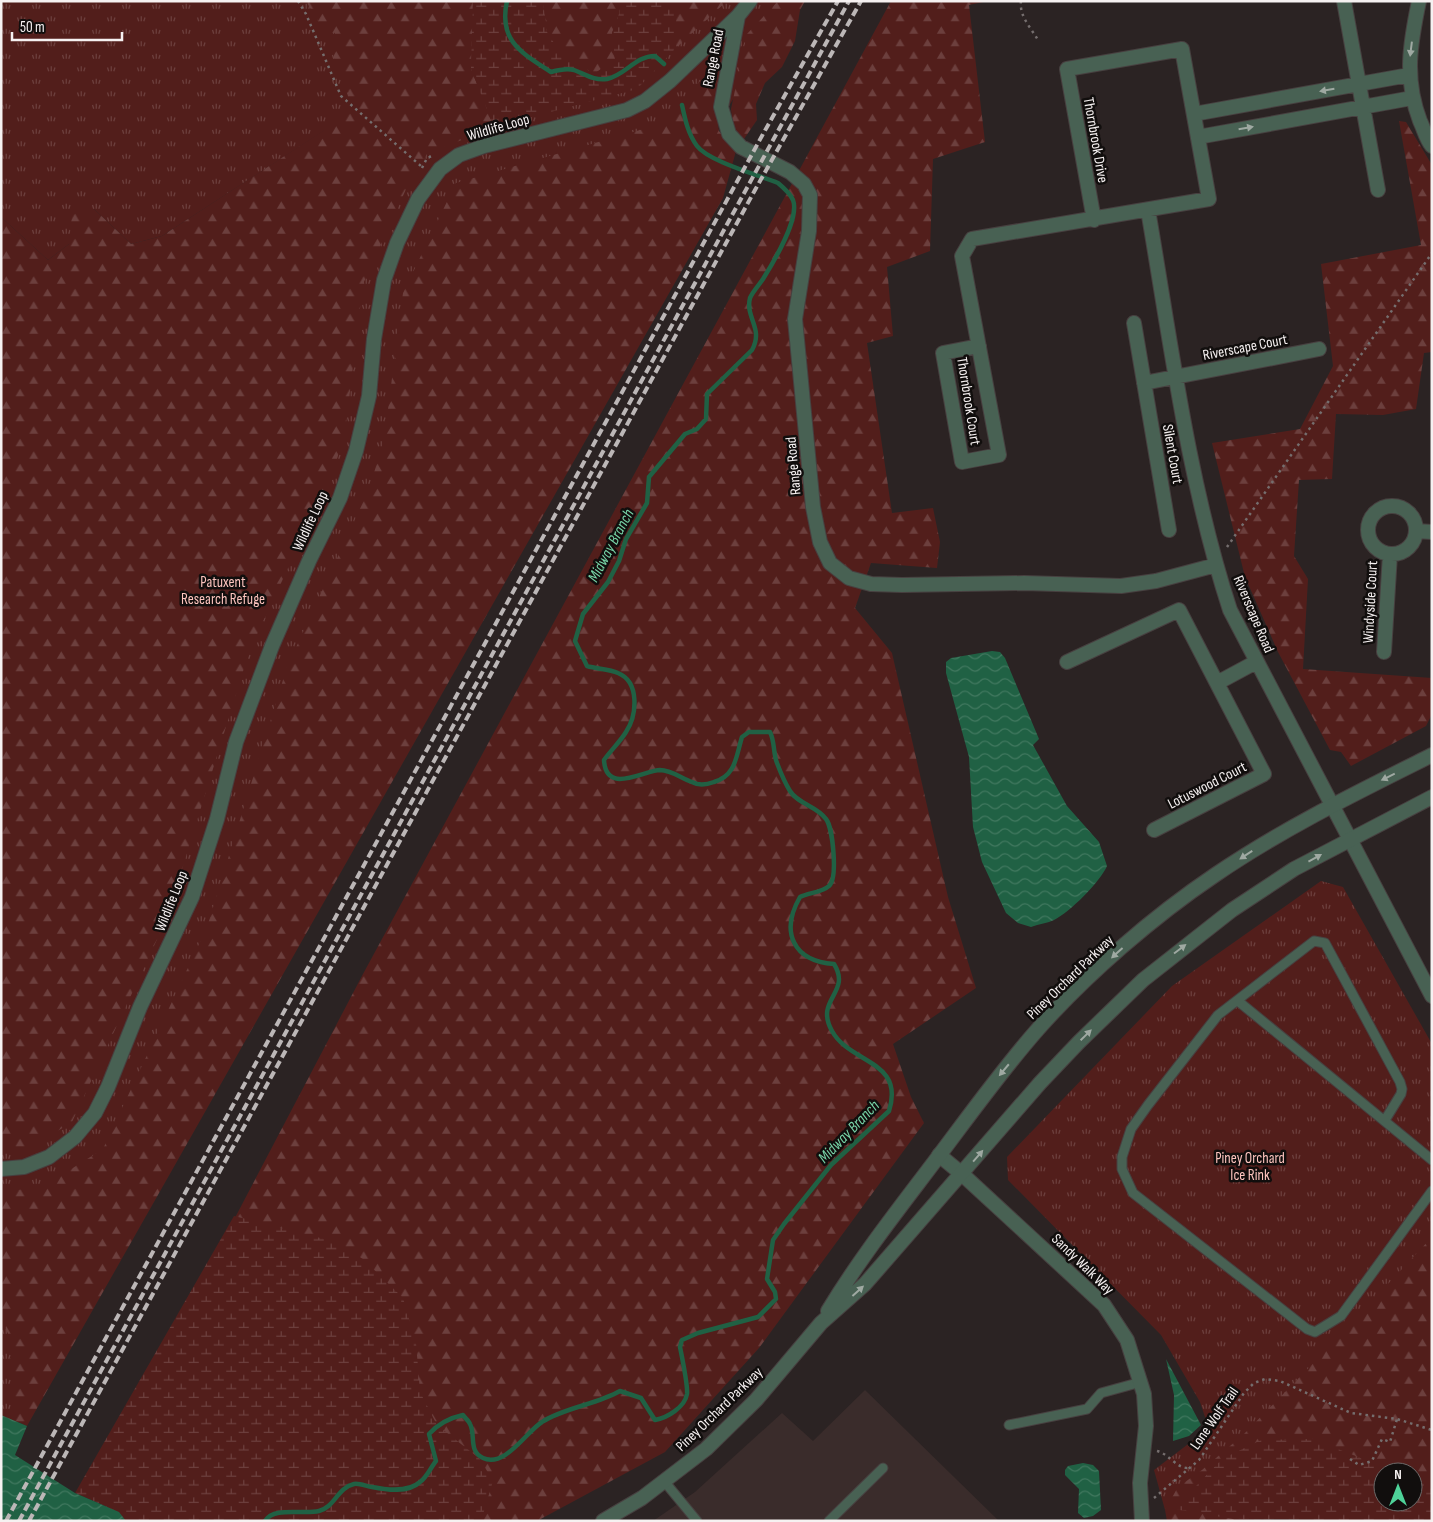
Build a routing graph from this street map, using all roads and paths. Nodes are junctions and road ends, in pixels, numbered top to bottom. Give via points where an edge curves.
1 (298, 1) edge
2 (750, 1) edge
3 (1021, 1) edge
4 (1344, 1) edge
5 (1419, 1) edge
6 (738, 16) junction
7 (1038, 40) dead end
8 (1409, 75) junction
9 (1359, 84) junction
10 (1412, 98) junction
11 (1363, 107) junction
12 (1194, 114) junction
13 (1198, 137) junction
14 (1432, 146) edge
15 (422, 167) dead end
16 (1378, 190) dead end
17 (1148, 210) junction
18 (1094, 220) junction
19 (1432, 253) edge
20 (1134, 323) dead end
21 (979, 346) junction
22 (1320, 350) dead end
23 (1177, 377) junction
24 (1144, 383) junction
25 (1169, 530) dead end
26 (1416, 531) junction
27 (1432, 532) edge
28 (1227, 547) dead end
29 (1390, 554) junction
30 (1216, 565) junction
31 (1384, 652) dead end
32 (1068, 662) dead end
33 (1256, 662) junction
34 (1217, 683) junction
35 (1432, 755) edge
36 (1432, 797) edge
37 (1331, 805) junction
38 (1154, 830) dead end
39 (1349, 838) junction
40 (1432, 996) edge
41 (1238, 1001) junction
42 (1385, 1120) junction
43 (939, 1155) junction
44 (1432, 1160) edge
45 (1, 1169) edge
46 (962, 1174) junction
47 (1432, 1191) edge
48 (821, 1323) junction
49 (1141, 1382) junction
50 (1397, 1419) junction
51 (1009, 1425) dead end
52 (1432, 1430) edge
53 (1144, 1450) junction
54 (1350, 1458) dead end
55 (883, 1468) dead end
56 (1190, 1468) junction
57 (664, 1481) junction
58 (1141, 1515) edge
59 (604, 1521) edge
60 (697, 1521) edge
61 (829, 1521) edge

1 - 15 path via 341,96
2 - 6 street, Wildlife Loop
3 - 7 path via 1020,8 1026,22
4 - 9 street
5 -> 8 street via 1412,34
6 - 30 street, Range Road via 723,89 726,127 741,146 790,172 804,184 810,195 809,231 795,319 813,507 820,542 830,563 849,578 872,584 902,585 1024,583 1121,586 1156,581
6 - 45 street, Wildlife Loop via 645,101 626,110 459,155 440,169 418,199 384,280 369,396 356,451 340,498 272,646 236,742 217,819 188,905 95,1113 75,1137 49,1157 24,1167
8 - 9 street
8 - 10 street
9 - 11 street
9 -> 12 street
10 - 11 street
10 - 14 street
13 -> 11 street
11 - 16 street
12 - 13 street, Thornbrook Drive
12 - 18 street, Thornbrook Drive via 1182,49 1067,70
13 - 17 street, Thornbrook Drive via 1209,199
17 - 18 street, Thornbrook Drive
17 - 23 street, Riverscape Road
18 - 21 street, Thornbrook Court via 972,239 962,256
19 - 28 path
20 - 24 street, Silent Court
21 - 21 street, Thornbrook Court via 999,455 962,462 943,353
22 - 23 street, Riverscape Court
23 - 24 street
23 - 30 street, Riverscape Road
24 - 25 street, Silent Court
26 - 27 street
26 - 29 street, Windyside Court via 1409,547 1401,553
26 - 29 street, Windyside Court via 1414,520 1401,507 1392,505 1374,512 1367,528 1369,539 1374,547
29 - 31 street, Windyside Court
30 - 33 street, Riverscape Road via 1230,610
32 - 34 street, Lotuswood Court via 1179,610
33 - 34 street
33 - 37 street, Riverscape Road
34 - 38 street, Lotuswood Court via 1264,774
35 -> 37 street, Piney Orchard Parkway
36 - 39 street, Piney Orchard Parkway
37 - 39 street, Riverscape Road
37 -> 43 street, Piney Orchard Parkway via 1214,876 1153,921 1085,981 995,1080
39 - 40 street, Riverscape Road
46 -> 39 street, Piney Orchard Parkway via 1066,1056 1142,980 1232,910
41 - 42 lane
41 - 42 lane via 1314,941 1325,943 1400,1082 1401,1094
41 - 47 lane via 1218,1015 1131,1130 1122,1157 1122,1169 1133,1192 1315,1332 1341,1316
42 - 44 lane
43 - 46 street, Sandy Walk Way
43 - 48 street, Piney Orchard Parkway via 852,1270
48 -> 46 street, Piney Orchard Parkway via 865,1284
46 - 49 street, Sandy Walk Way via 1104,1305 1127,1340
48 - 57 street, Piney Orchard Parkway via 756,1400 706,1449
49 - 51 lane via 1101,1393 1087,1409
49 - 53 street, Sandy Walk Way via 1146,1426
50 - 52 path, Lone Wolf Trail
50 - 54 path via 1390,1442 1382,1439 1372,1461 1359,1465
50 - 56 path, Lone Wolf Trail via 1351,1413 1280,1380 1265,1379 1254,1383 1244,1393 1199,1460
53 - 56 path via 1164,1453 1177,1465
53 - 58 street, Sandy Walk Way
55 - 61 lane
56 - 58 path, Lone Wolf Trail
57 - 59 street, Piney Orchard Parkway
57 - 60 lane

